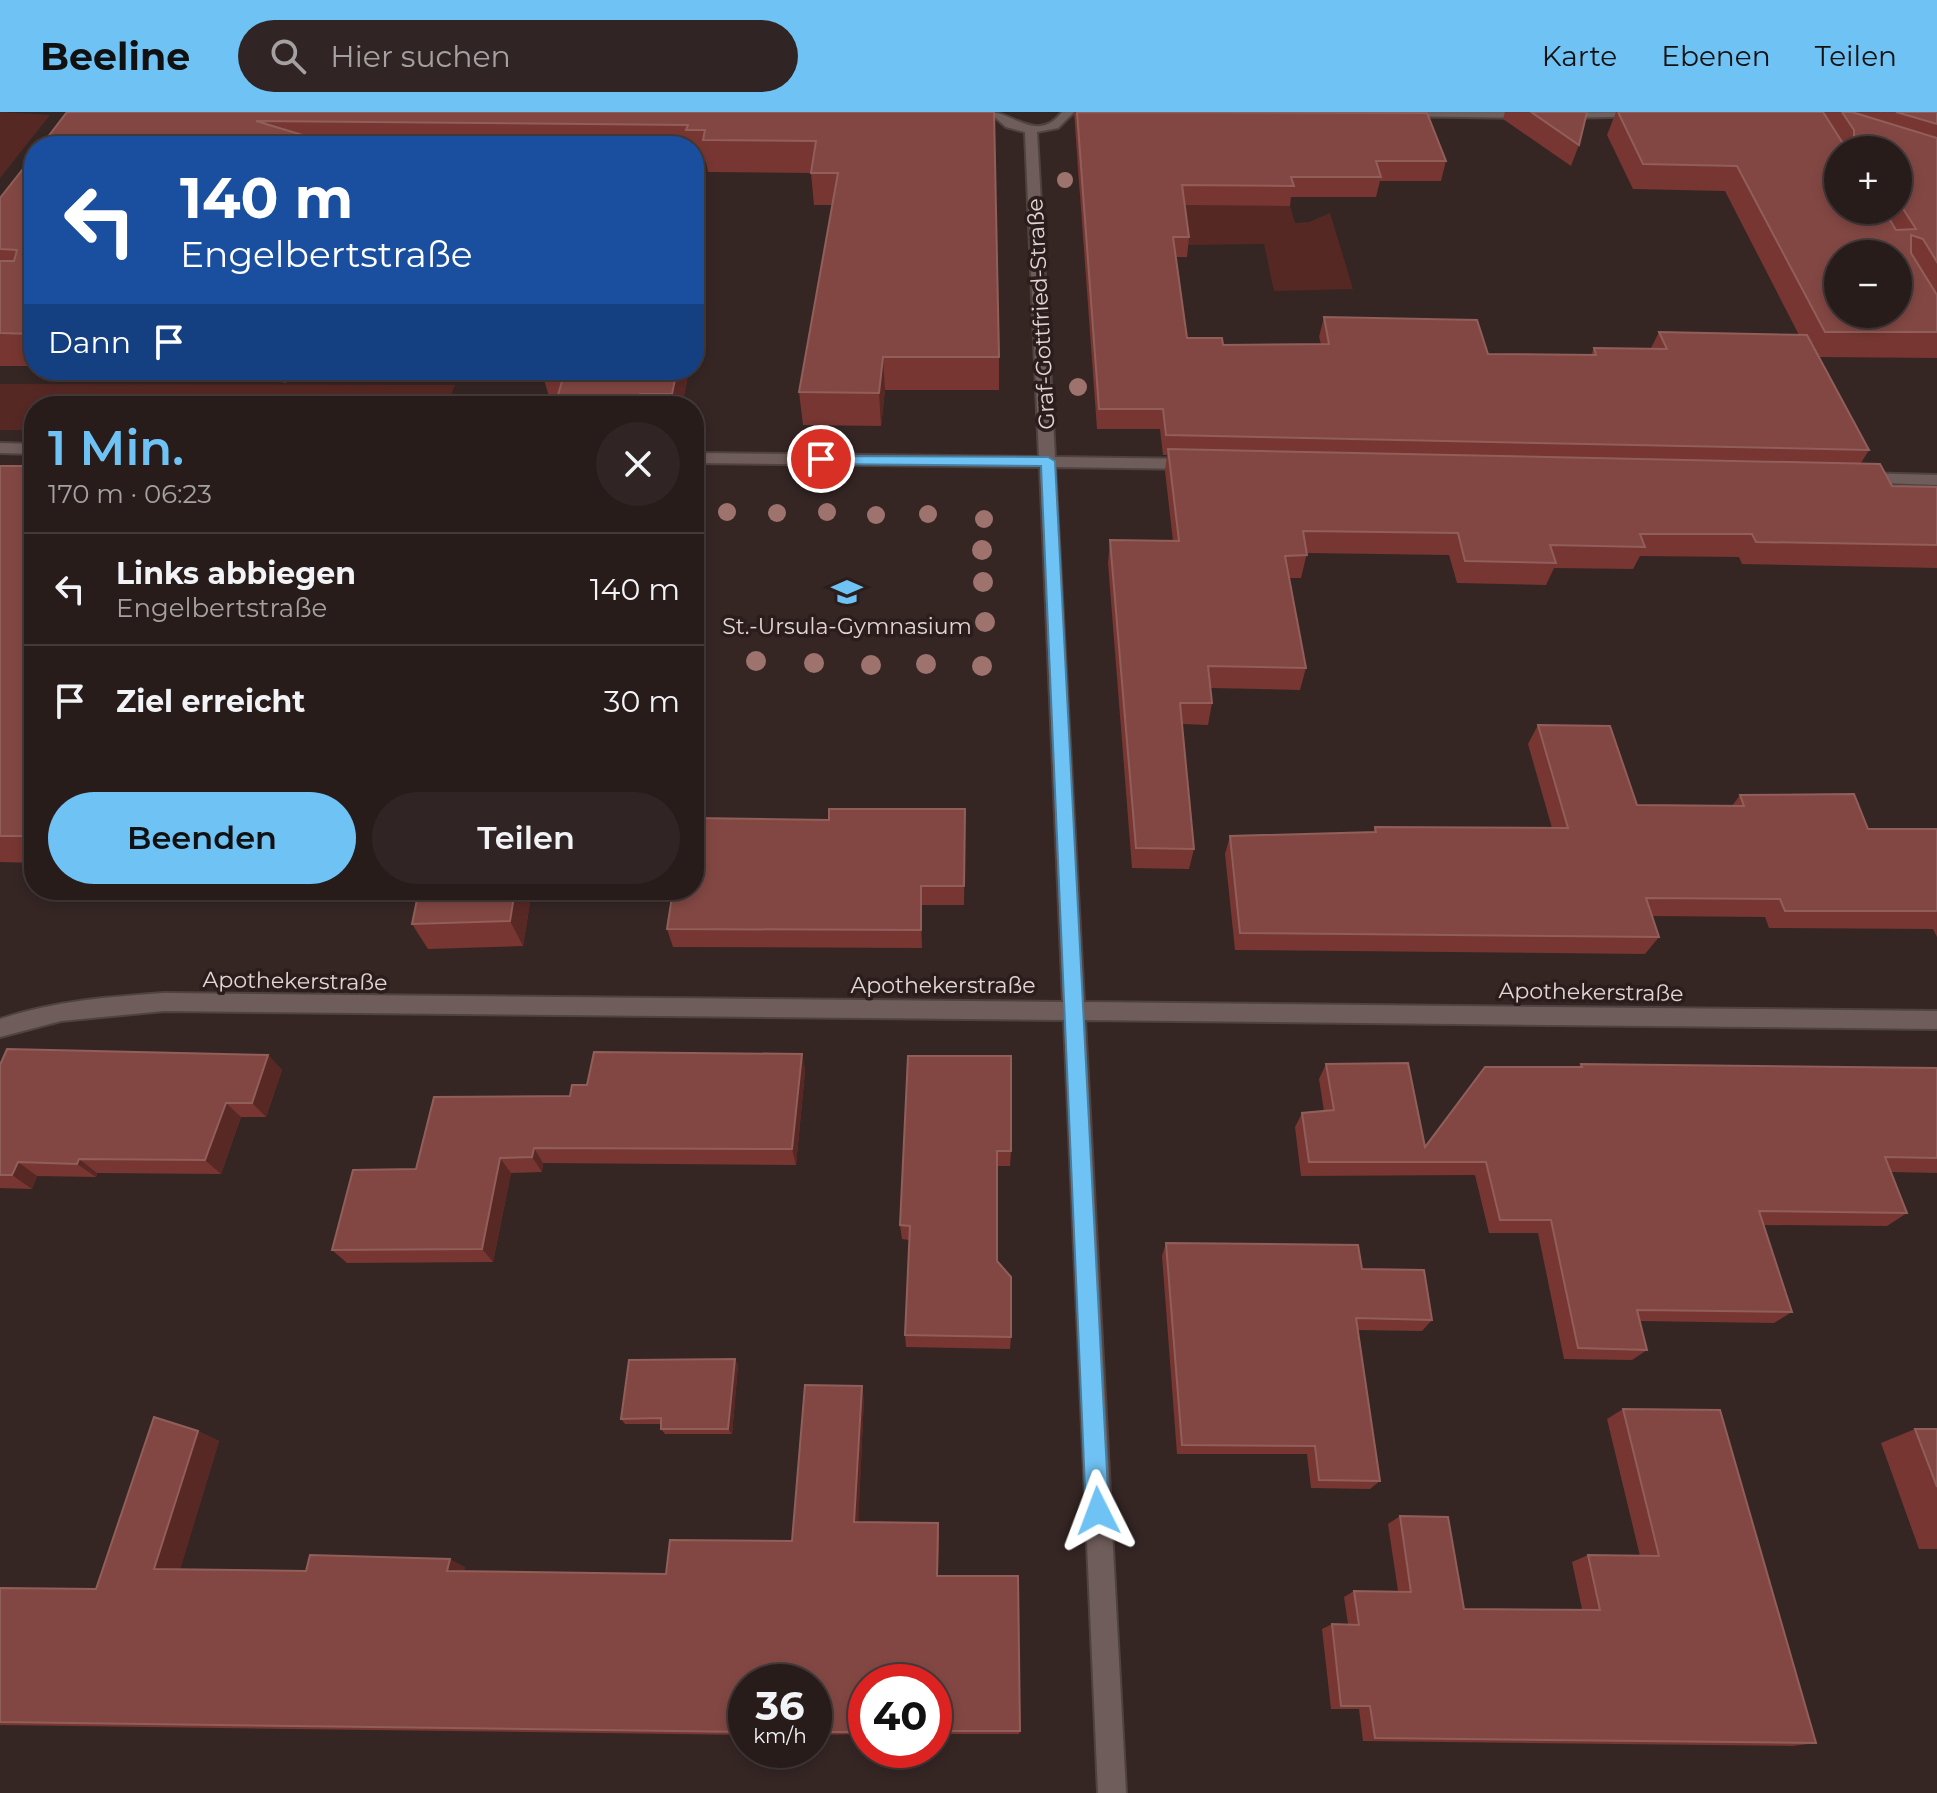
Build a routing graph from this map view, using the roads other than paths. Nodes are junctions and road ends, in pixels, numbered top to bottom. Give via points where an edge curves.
1 (995, 112) edge
2 (1068, 112) edge
3 (1398, 112) edge
4 (1656, 112) edge
5 (1031, 129) junction
6 (0, 448) edge
7 (24, 449) edge
8 (704, 458) edge
9 (1048, 461) junction
10 (1214, 465) edge
11 (1846, 478) edge
12 (1937, 480) edge
13 (1072, 1010) junction
14 (1937, 1020) edge
15 (0, 1028) edge
16 (1112, 1793) edge

1 - 5 street via 1003,122
2 - 5 street via 1054,125
3 - 4 street
5 - 9 street, Graf-Gottfried-Straße
6 - 7 street
8 - 9 street
9 - 10 street
9 - 13 street, Graf-Gottfried-Straße
11 - 12 street
13 - 14 street, Apothekerstraße
13 - 15 street, Apothekerstraße via 164,1002 71,1008
13 - 16 street, Graf-Gottfried-Straße

